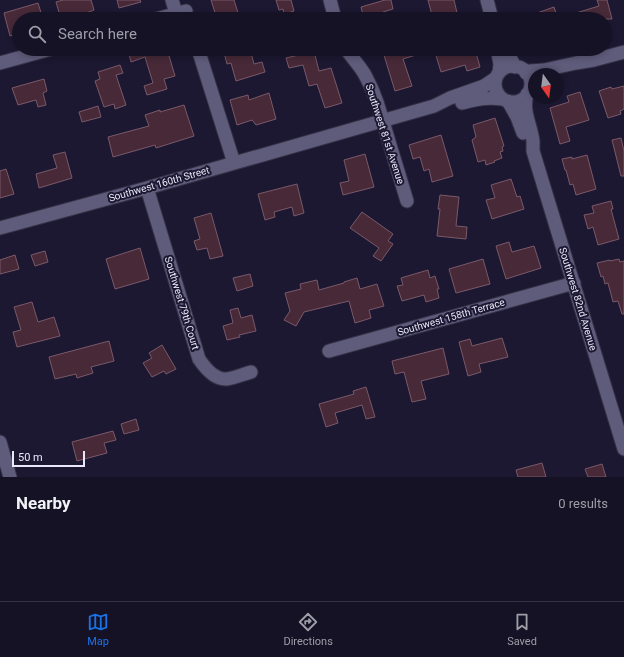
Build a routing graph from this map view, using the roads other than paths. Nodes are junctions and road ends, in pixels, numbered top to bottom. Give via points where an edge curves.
1 (172, 0) edge
2 (330, 0) edge
3 (487, 0) edge
4 (184, 11) edge
5 (333, 12) edge
6 (490, 12) edge
7 (624, 52) edge
8 (612, 55) edge
9 (27, 56) edge
10 (200, 56) edge
11 (351, 56) edge
12 (498, 56) edge
13 (511, 56) edge
14 (609, 56) edge
15 (594, 60) junction
16 (0, 64) edge
17 (521, 70) junction
18 (564, 74) edge
19 (498, 76) junction
20 (528, 78) edge
21 (528, 92) edge
22 (528, 94) edge
23 (505, 100) junction
24 (434, 106) junction
25 (383, 121) junction
26 (533, 150) junction
27 (234, 163) junction
28 (147, 188) junction
29 (407, 201) dead end
30 (0, 228) edge
31 (574, 283) junction
32 (329, 351) dead end
33 (252, 372) dead end
34 (0, 442) edge
35 (624, 449) edge
36 (2, 459) edge
37 (10, 477) edge

1 - 4 street
2 - 5 street
3 - 6 street
7 - 8 street
9 - 16 street
10 - 27 street
11 - 25 street, Southwest 81st Avenue via 370,83
12 - 19 street
13 - 17 street
14 - 15 street
15 - 17 street via 544,70
15 - 18 street
17 - 19 street via 506,68
17 - 20 street
19 - 23 street via 496,90
19 - 24 street, Southwest 160th Street via 484,86
21 - 23 street via 519,101
22 - 26 street, Southwest 82nd Avenue via 525,101
23 - 24 street, Southwest 160th Street via 488,97
23 - 26 street, Southwest 82nd Avenue via 517,117 526,142
24 - 25 street, Southwest 160th Street
25 - 27 street, Southwest 160th Street
25 - 29 street, Southwest 81st Avenue
26 - 31 street, Southwest 82nd Avenue
27 - 28 street, Southwest 160th Street
28 - 30 street, Southwest 160th Street
28 - 33 street, Southwest 79th Court via 199,359 210,372 226,379
31 - 32 street, Southwest 158th Terrace
31 - 35 street, Southwest 82nd Avenue
34 - 36 street
36 - 37 street

